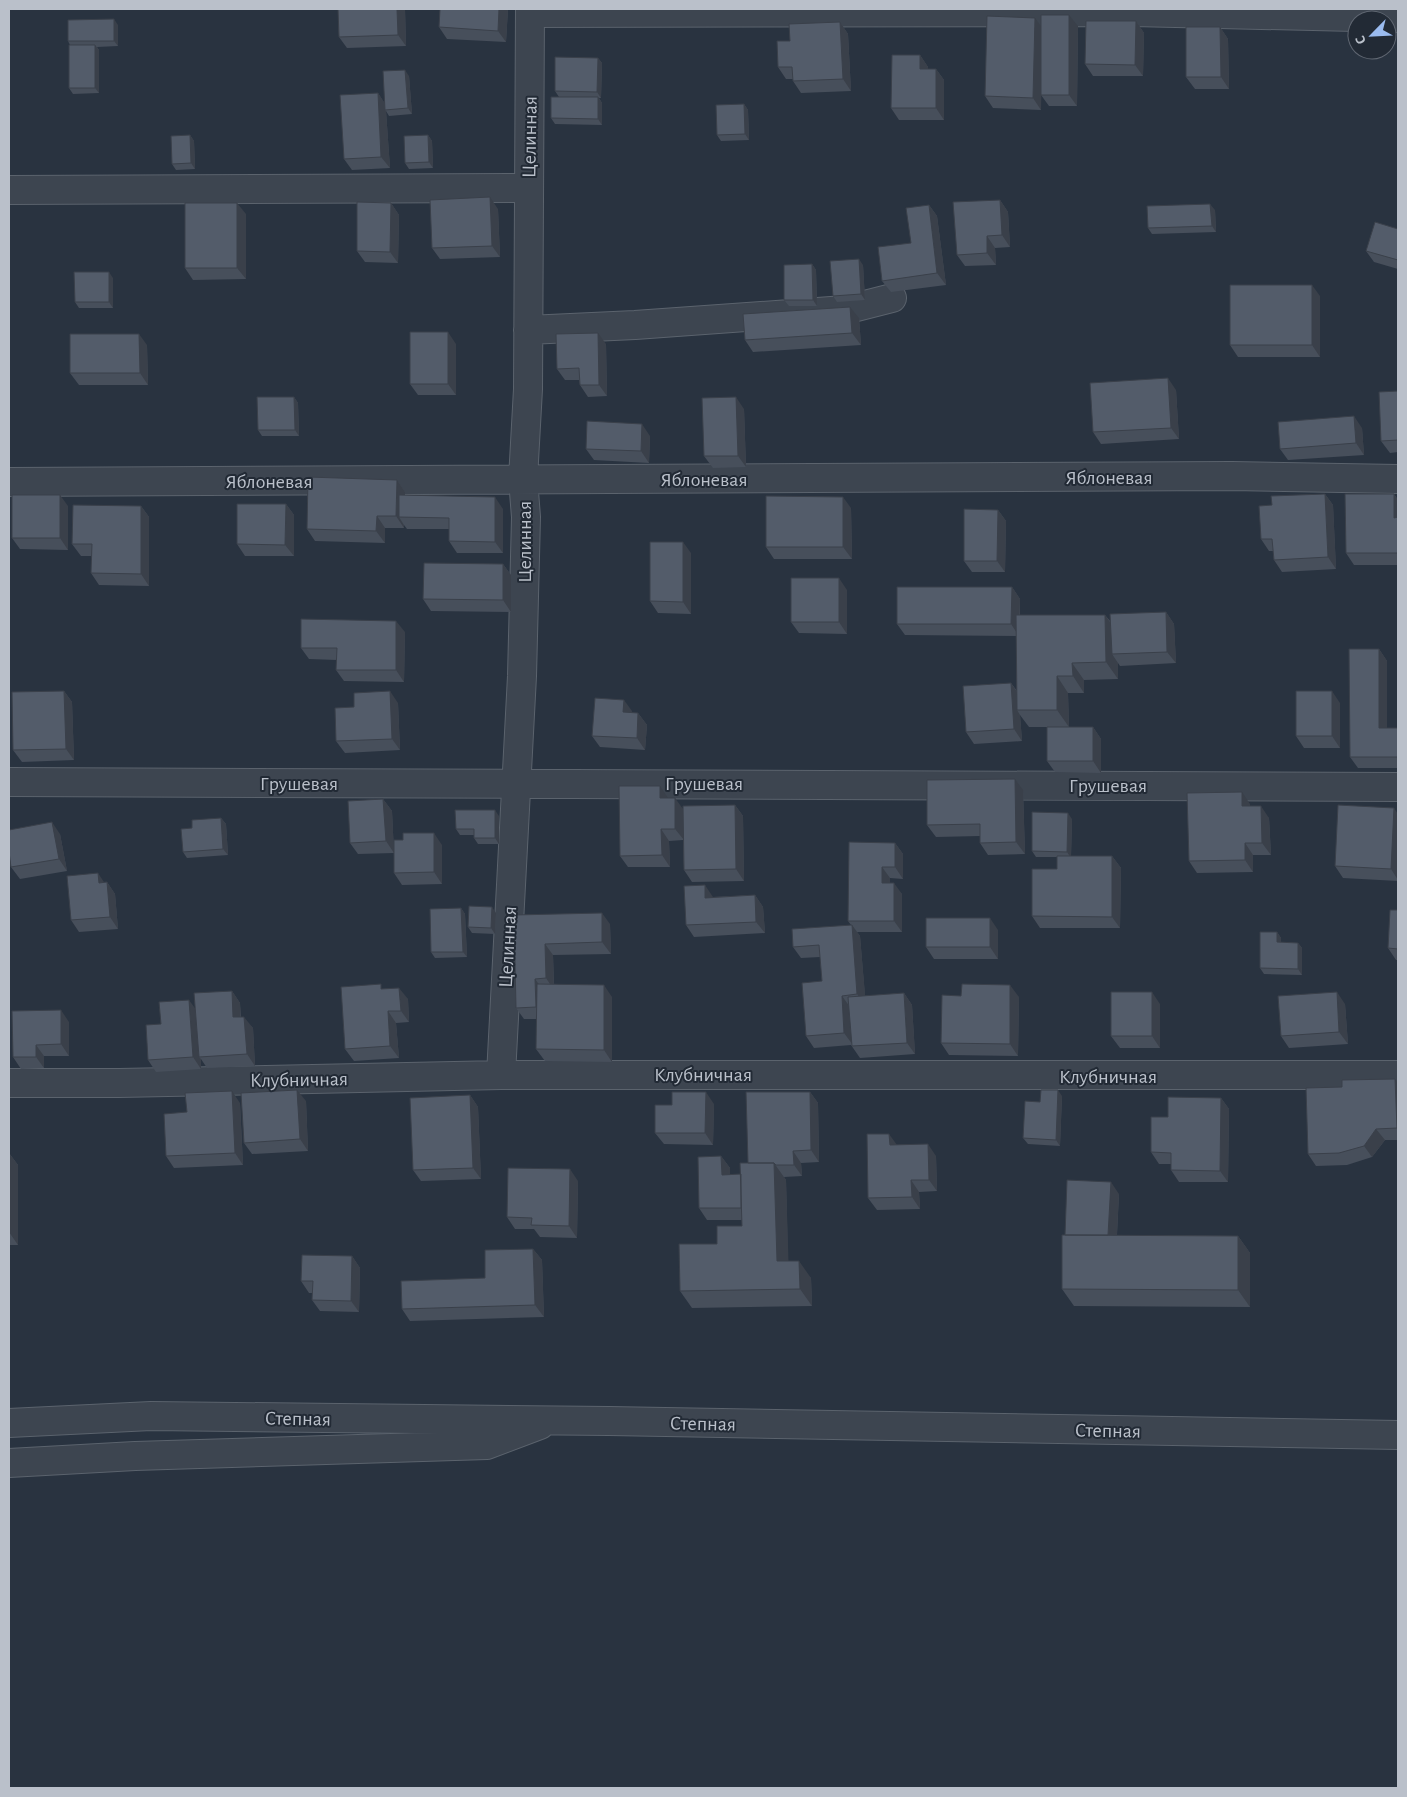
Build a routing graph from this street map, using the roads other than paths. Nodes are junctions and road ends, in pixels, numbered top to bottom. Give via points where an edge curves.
1 (530, 11) edge
2 (1398, 18) edge
3 (529, 188) junction
4 (9, 190) edge
5 (892, 298) edge
6 (528, 330) junction
7 (523, 479) junction
8 (1398, 479) edge
9 (9, 482) edge
10 (9, 782) edge
11 (514, 783) junction
12 (1398, 787) edge
13 (501, 1075) junction
14 (1398, 1075) edge
15 (9, 1083) edge
16 (553, 1420) junction
17 (9, 1423) edge
18 (1398, 1435) edge
19 (9, 1463) edge

1 - 2 street via 1133,12
1 - 3 street, Целинная
3 - 4 street
3 - 6 street, Целинная
5 - 6 street via 845,310
6 - 7 street, Целинная
7 - 8 street, Яблоневая via 1232,476
7 - 9 street, Яблоневая
7 - 11 street, Целинная via 526,517 522,676
10 - 11 street, Грушевая
11 - 12 street, Грушевая
11 - 13 street, Целинная
13 - 14 street, Клубничная
13 - 15 street, Клубничная
16 - 17 street, Степная via 151,1416
16 - 18 street, Степная
16 - 19 street via 487,1446 135,1456

